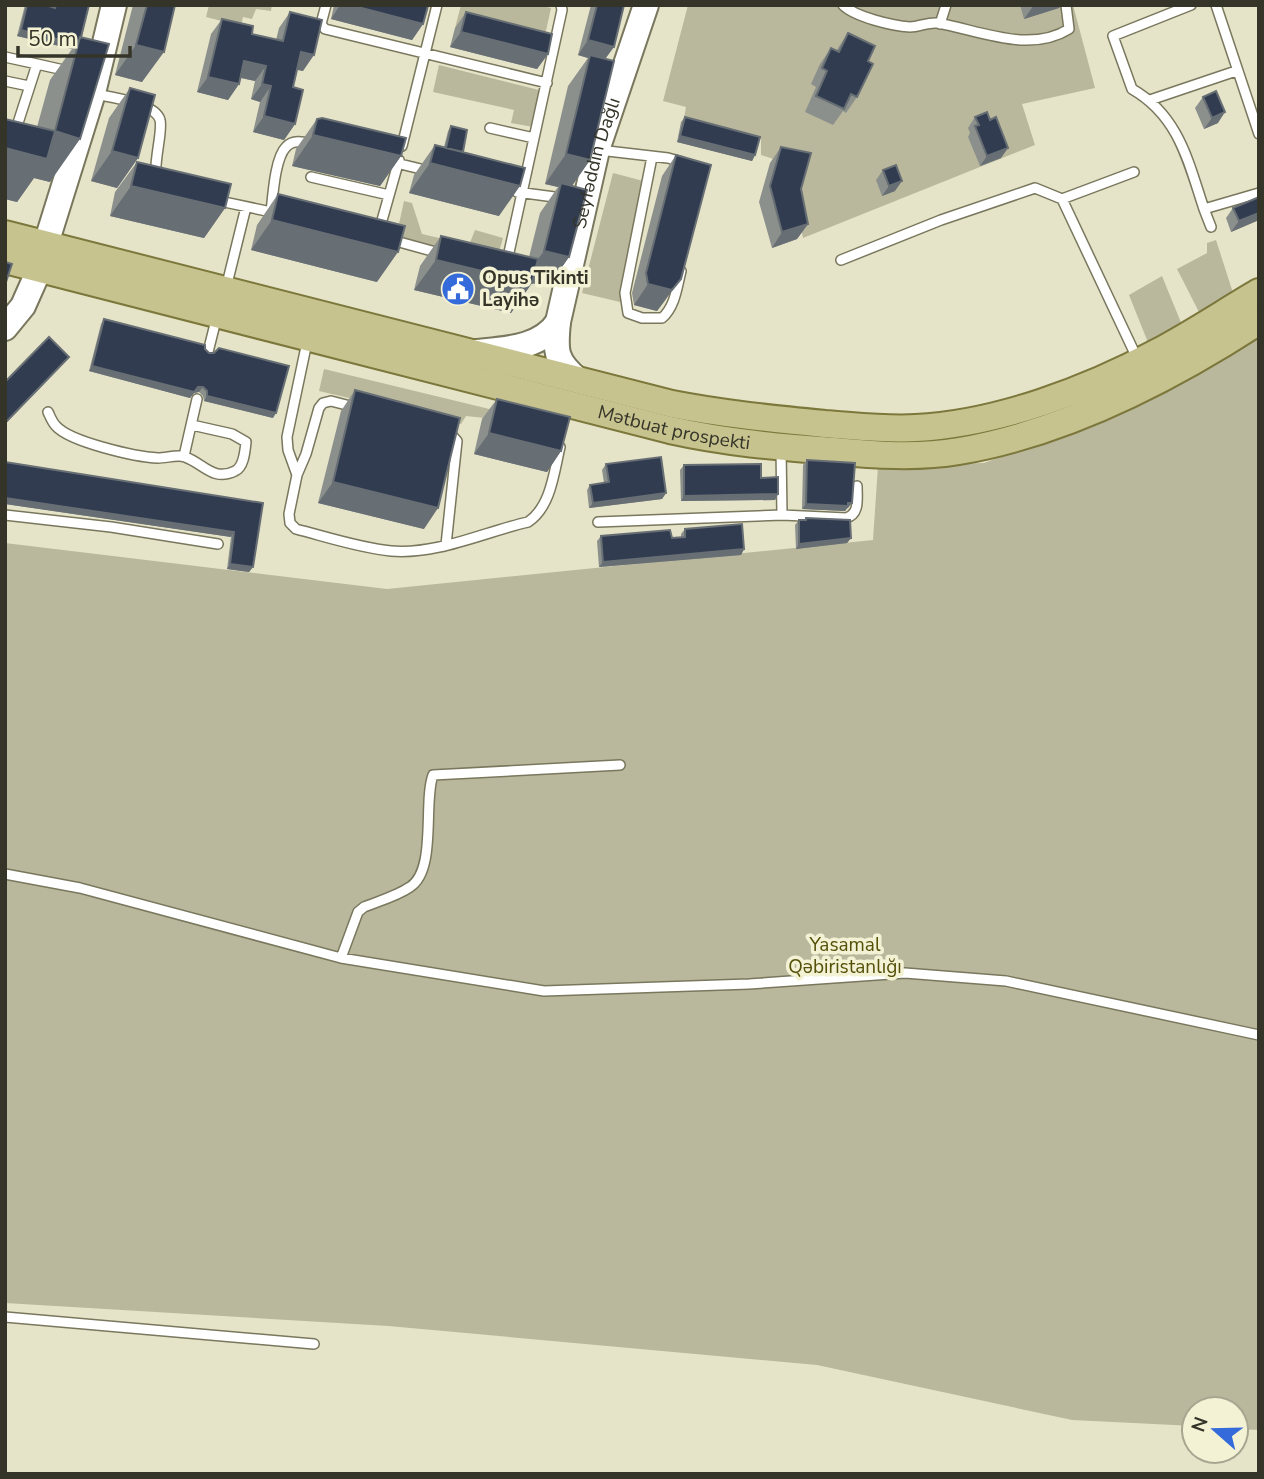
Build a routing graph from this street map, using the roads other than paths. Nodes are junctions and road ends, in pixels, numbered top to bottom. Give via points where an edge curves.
1 (114, 5) edge
2 (326, 5) edge
3 (437, 5) edge
4 (561, 5) edge
5 (646, 5) edge
6 (844, 5) edge
7 (946, 5) edge
8 (1066, 5) edge
9 (1191, 5) edge
10 (1216, 5) edge
11 (424, 13) edge
12 (435, 16) junction
13 (940, 24) junction
14 (424, 53) junction
15 (5, 57) edge
16 (37, 64) junction
17 (1236, 71) junction
18 (87, 79) junction
19 (5, 81) edge
20 (547, 83) junction
21 (29, 86) junction
22 (1150, 100) junction
23 (1256, 111) edge
24 (490, 128) dead end
25 (1259, 134) edge
26 (5, 136) edge
27 (534, 138) junction
28 (325, 147) edge
29 (597, 149) junction
30 (652, 156) junction
31 (374, 158) edge
32 (398, 163) junction
33 (689, 164) edge
34 (435, 172) edge
35 (1134, 172) dead end
36 (311, 177) dead end
37 (161, 182) edge
38 (509, 190) edge
39 (521, 193) junction
40 (1259, 193) edge
41 (388, 195) junction
42 (206, 198) edge
43 (1062, 200) junction
44 (584, 201) junction
45 (246, 207) junction
46 (1204, 209) junction
47 (271, 212) junction
48 (284, 215) edge
49 (1211, 227) dead end
50 (365, 233) edge
51 (378, 236) junction
52 (10, 249) edge
53 (454, 257) edge
54 (841, 260) dead end
55 (684, 264) edge
56 (489, 265) edge
57 (39, 267) junction
58 (1259, 292) edge
59 (221, 302) junction
60 (1259, 321) edge
61 (558, 322) junction
62 (5, 328) edge
63 (308, 338) junction
64 (208, 352) edge
65 (470, 353) junction
66 (1139, 362) junction
67 (197, 399) dead end
68 (572, 400) junction
69 (369, 411) edge
70 (48, 412) dead end
71 (191, 425) junction
72 (445, 430) edge
73 (561, 442) edge
74 (781, 447) junction
75 (184, 456) junction
76 (297, 475) junction
77 (857, 486) edge
78 (5, 515) edge
79 (782, 515) junction
80 (598, 522) dead end
81 (218, 544) dead end
82 (446, 545) junction
83 (620, 765) dead end
84 (5, 874) edge
85 (341, 958) junction
86 (1259, 1035) edge
87 (5, 1317) edge
88 (314, 1344) dead end

1 - 18 street
2 - 14 lane via 321,24 326,29
3 - 12 lane
4 - 20 lane
5 - 29 street, Seyfəddin Dağlı
6 - 13 lane via 861,16 909,27
7 - 13 lane
8 - 13 lane via 1069,29 1033,40
9 - 22 lane via 1113,36 1132,89
10 - 17 lane
11 - 12 lane
12 - 14 lane
14 - 20 lane
14 - 32 lane
15 - 16 lane
16 - 18 lane
16 - 21 lane
17 - 22 lane
17 - 23 lane
18 - 37 lane via 155,111 160,120 156,175
18 - 57 street via 61,198
19 - 21 lane
20 - 27 lane
21 - 26 lane via 18,123
22 - 46 lane via 1182,142
23 - 25 lane
24 - 27 lane
27 - 39 lane
28 - 47 lane via 301,141 285,148 276,171
29 - 30 lane
29 - 44 street, Seyfəddin Dağlı
30 - 33 lane
30 - 55 lane via 625,293 628,313 653,319 669,312
31 - 32 lane
32 - 34 lane
32 - 41 lane
35 - 43 lane
36 - 41 lane
38 - 39 lane
39 - 44 lane
39 - 56 lane via 508,257 500,266
40 - 46 lane
41 - 51 lane
42 - 45 lane
43 - 54 lane via 1035,188
43 - 66 lane
44 - 61 street, Seyfəddin Dağlı
45 - 47 lane
45 - 59 lane
46 - 49 lane
47 - 48 lane
50 - 51 lane
51 - 53 lane
52 - 57 main road
57 - 59 main road, Mətbuat prospekti via 76,279
57 - 59 main road, Mətbuat prospekti via 83,254
57 - 62 street via 23,306
58 - 66 main road, Mətbuat prospekti
59 - 63 main road, Mətbuat prospekti
59 - 64 lane
59 - 65 main road, Mətbuat prospekti
60 - 74 main road, Mətbuat prospekti via 1205,356 1122,398 1005,440 957,452 919,455
61 - 65 street via 547,336 530,343
61 - 68 street, Seyfəddin Dağlı via 558,357
63 - 68 main road, Mətbuat prospekti
63 - 76 lane via 287,437
65 - 68 main road, Mətbuat prospekti
66 - 68 main road, Mətbuat prospekti via 1007,411 915,428 717,413 672,404
67 - 71 lane
68 - 74 main road, Mətbuat prospekti via 715,440
69 - 76 lane via 323,403
70 - 75 lane via 65,433 94,444 159,458
71 - 75 lane
71 - 75 lane via 239,436 246,442 244,455 234,472 218,474
72 - 82 lane via 457,440
73 - 82 lane via 539,515
74 - 79 lane
76 - 82 lane via 289,514 296,529 392,551
77 - 79 lane via 852,516
78 - 81 lane
79 - 80 lane
83 - 85 lane via 433,775 420,876 410,888 358,912
84 - 85 lane via 79,888
85 - 86 lane via 544,991 749,984 905,972 1006,981
87 - 88 lane

